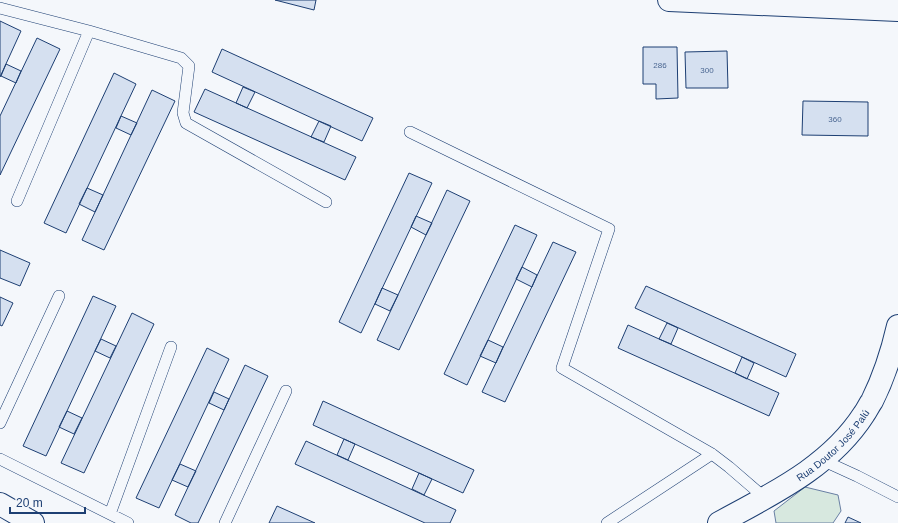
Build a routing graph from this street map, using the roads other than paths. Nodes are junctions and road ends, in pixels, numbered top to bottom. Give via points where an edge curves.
1 (669, 0) edge
2 (0, 8) edge
3 (898, 10) edge
4 (89, 32) junction
5 (410, 132) dead end
6 (17, 201) dead end
7 (326, 202) dead end
8 (59, 296) dead end
9 (898, 326) edge
10 (171, 348) dead end
11 (286, 391) dead end
12 (0, 423) edge
13 (712, 454) junction
14 (0, 459) edge
15 (822, 460) junction
16 (898, 497) edge
17 (765, 498) junction
18 (0, 504) edge
19 (110, 514) junction
20 (33, 523) edge
21 (128, 523) edge
22 (225, 523) edge
23 (607, 523) edge
24 (719, 523) edge

1 - 3 street
2 - 4 lane
4 - 6 lane
4 - 7 lane via 181,58 189,66 183,113 186,123
5 - 13 lane via 609,229 562,368
8 - 12 lane
9 - 15 street, Rua Doutor José Palú via 892,352 865,414 844,440
10 - 19 lane
11 - 22 lane
13 - 17 lane
13 - 23 lane
14 - 19 lane
15 - 16 lane
15 - 17 street, Rua Doutor José Palú via 796,480
17 - 24 street, Rua Doutor José Palú
18 - 20 street
19 - 21 lane

